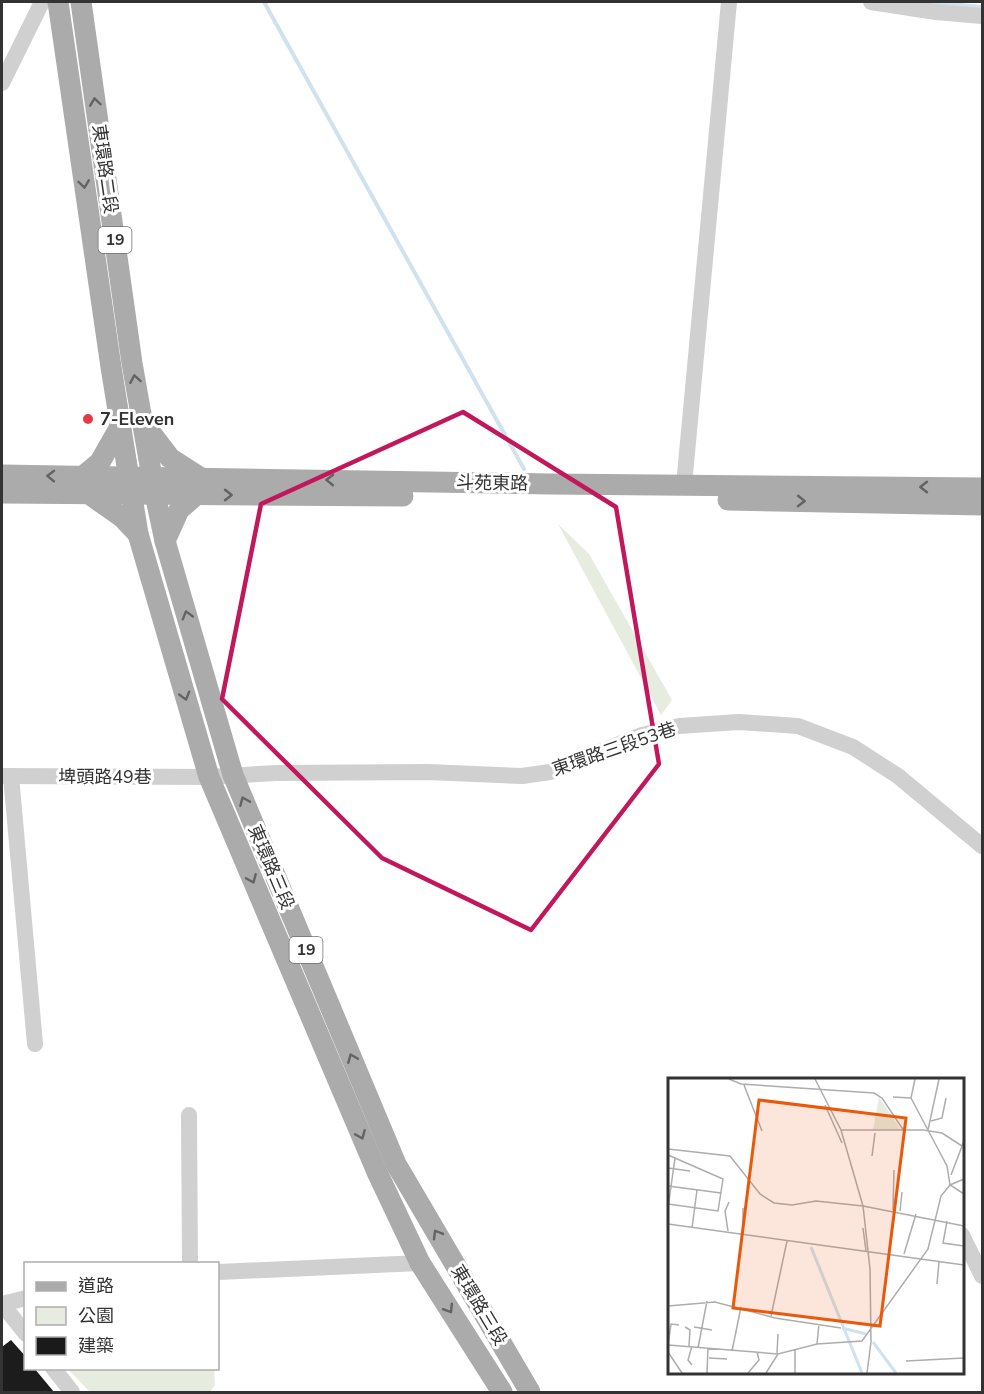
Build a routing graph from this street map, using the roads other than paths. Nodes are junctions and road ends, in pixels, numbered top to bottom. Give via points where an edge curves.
1 (42, 2) edge
2 (58, 2) edge
3 (81, 2) edge
4 (729, 2) edge
5 (871, 2) edge
6 (937, 7) edge
7 (982, 16) edge
8 (2, 83) edge
9 (142, 421) junction
10 (121, 425) junction
11 (2, 475) edge
12 (85, 485) junction
13 (684, 485) junction
14 (130, 486) junction
15 (153, 486) junction
16 (199, 486) junction
17 (982, 488) edge
18 (2, 493) edge
19 (982, 505) edge
20 (138, 534) junction
21 (165, 541) junction
22 (233, 775) junction
23 (6, 776) edge
24 (209, 777) junction
25 (982, 846) edge
26 (35, 1044) dead end
27 (189, 1115) dead end
28 (963, 1237) edge
29 (190, 1262) edge
30 (420, 1263) junction
31 (219, 1272) edge
32 (982, 1276) edge
33 (24, 1298) edge
34 (2, 1304) edge
35 (24, 1332) edge
36 (55, 1370) edge
37 (72, 1392) edge
38 (502, 1392) edge
39 (530, 1392) edge

1 - 8 street
2 -> 10 main road, 東環路二段 / 19
9 -> 3 main road, 東環路二段 / 19
4 - 13 street
5 - 6 street
6 - 7 street
9 - 15 main road, 東環路二段 / 19
9 - 16 main road via 170,458
10 - 12 main road
10 - 14 main road, 東環路二段 / 19
12 -> 11 main road, 斗苑東路
12 - 14 main road, 斗苑東路
12 - 18 main road, 斗苑東路
12 - 20 main road
13 -> 16 main road, 斗苑東路
17 -> 13 main road, 斗苑東路
14 - 15 main road, 斗苑東路
14 - 20 main road, 東環路三段 / 19
15 - 16 main road, 斗苑東路
15 - 21 main road, 東環路三段 / 19
16 -> 19 main road, 斗苑東路
16 - 21 main road via 179,510
20 -> 24 main road, 東環路三段 / 19
22 -> 21 main road, 東環路三段 / 19
22 - 24 street, 東環路三段53巷
22 - 25 street, 東環路三段53巷 via 428,772 522,776 550,772 642,735 678,726 739,722 798,726 853,747 898,776
39 -> 22 main road, 東環路三段 / 19 via 396,1164
23 - 24 street, 埤頭路49巷
23 - 26 street
24 -> 30 main road, 東環路三段 / 19 via 377,1172
27 - 29 street
28 - 32 street
30 - 31 street
30 -> 38 main road, 東環路三段 / 19
33 - 34 street
34 - 35 street
36 - 37 street

